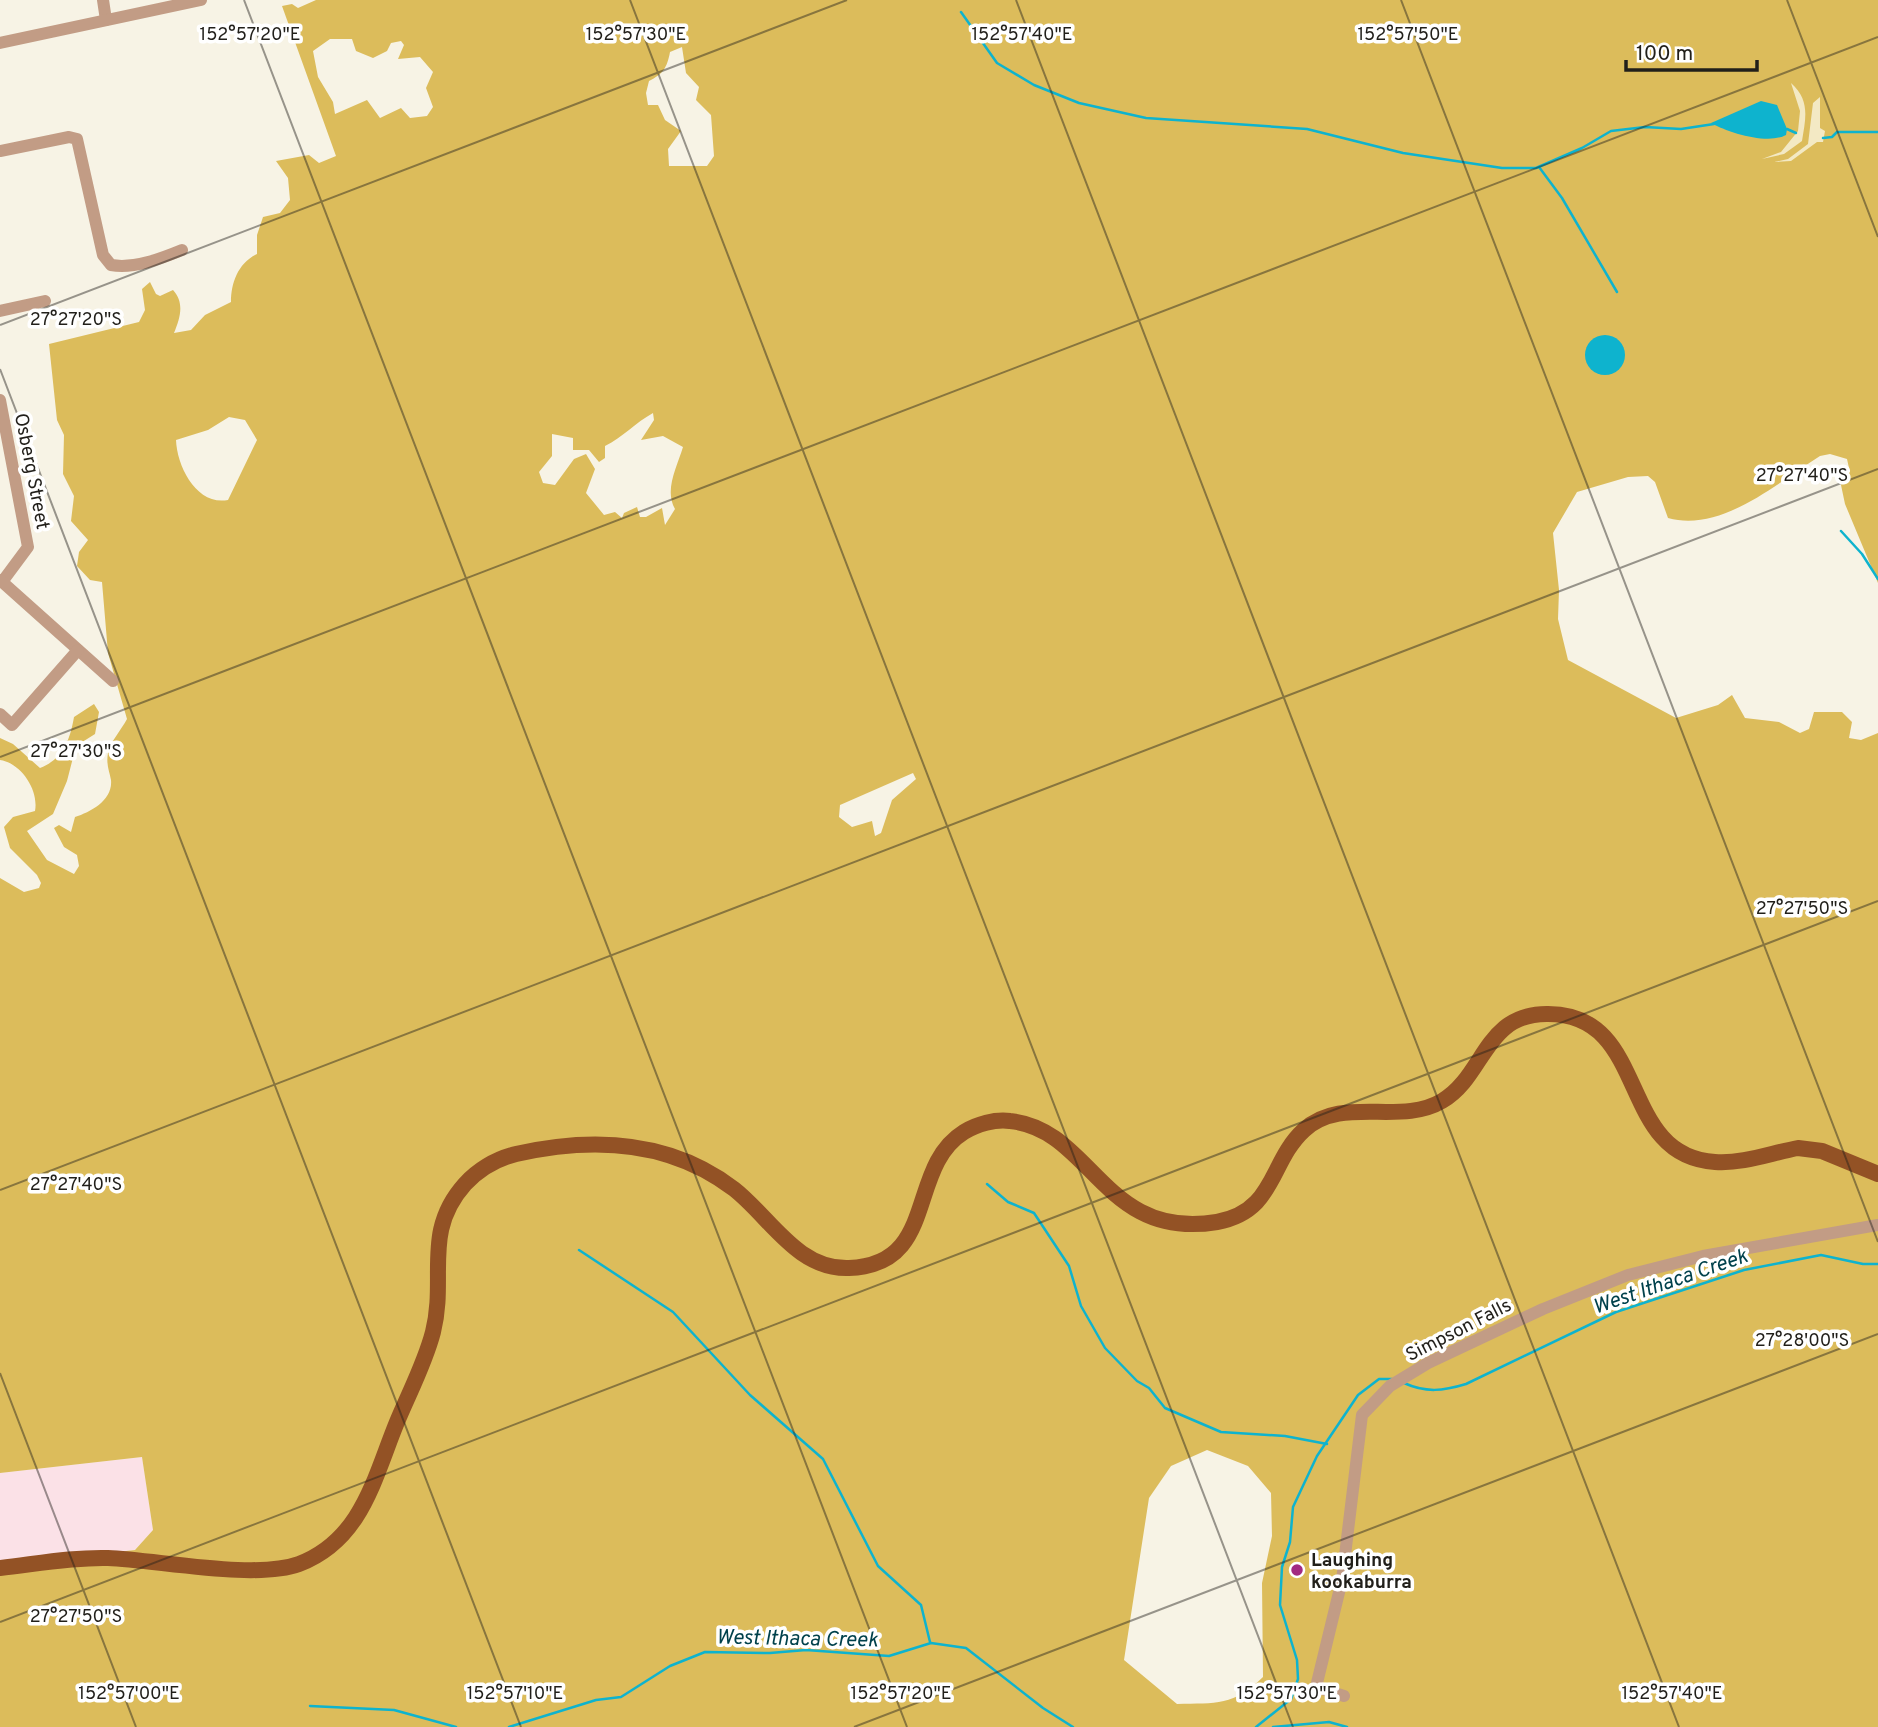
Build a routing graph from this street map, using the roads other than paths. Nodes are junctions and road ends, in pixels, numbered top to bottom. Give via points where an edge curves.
1 (103, 0) edge
2 (201, 0) edge
3 (106, 20) junction
4 (0, 43) edge
5 (0, 151) edge
6 (182, 250) dead end
7 (45, 301) dead end
8 (0, 311) edge
9 (0, 400) edge
10 (1, 581) edge
11 (78, 650) junction
12 (113, 681) dead end
13 (0, 714) edge
14 (1878, 1174) edge
15 (1878, 1225) edge
16 (0, 1568) edge
17 (1344, 1696) dead end

1 - 3 street
2 - 3 street
3 - 4 street
5 - 6 street via 76,139 103,254 111,265 160,259
7 - 8 street
9 - 10 street, Osberg Street via 28,547
10 - 11 street
11 - 12 street
11 - 13 street via 12,725
14 - 16 main road via 1811,1149 1720,1162 1680,1151 1651,1125 1609,1040 1584,1022 1553,1014 1525,1017 1498,1033 1460,1086 1437,1104 1423,1110 1338,1113 1319,1119 1293,1143 1258,1201 1238,1216 1213,1222 1160,1218 1134,1210 1054,1139 1026,1124 1001,1120 976,1126 946,1147 934,1167 910,1236 893,1254 858,1268 836,1268 805,1257 741,1194 688,1163 627,1144 520,1153 482,1168 444,1215 437,1244 436,1317 428,1349 369,1498 337,1541 302,1563 270,1570 101,1558
15 - 17 street, Simpson Falls via 1703,1255 1619,1278 1543,1308 1390,1386 1362,1415 1342,1580 1316,1686

